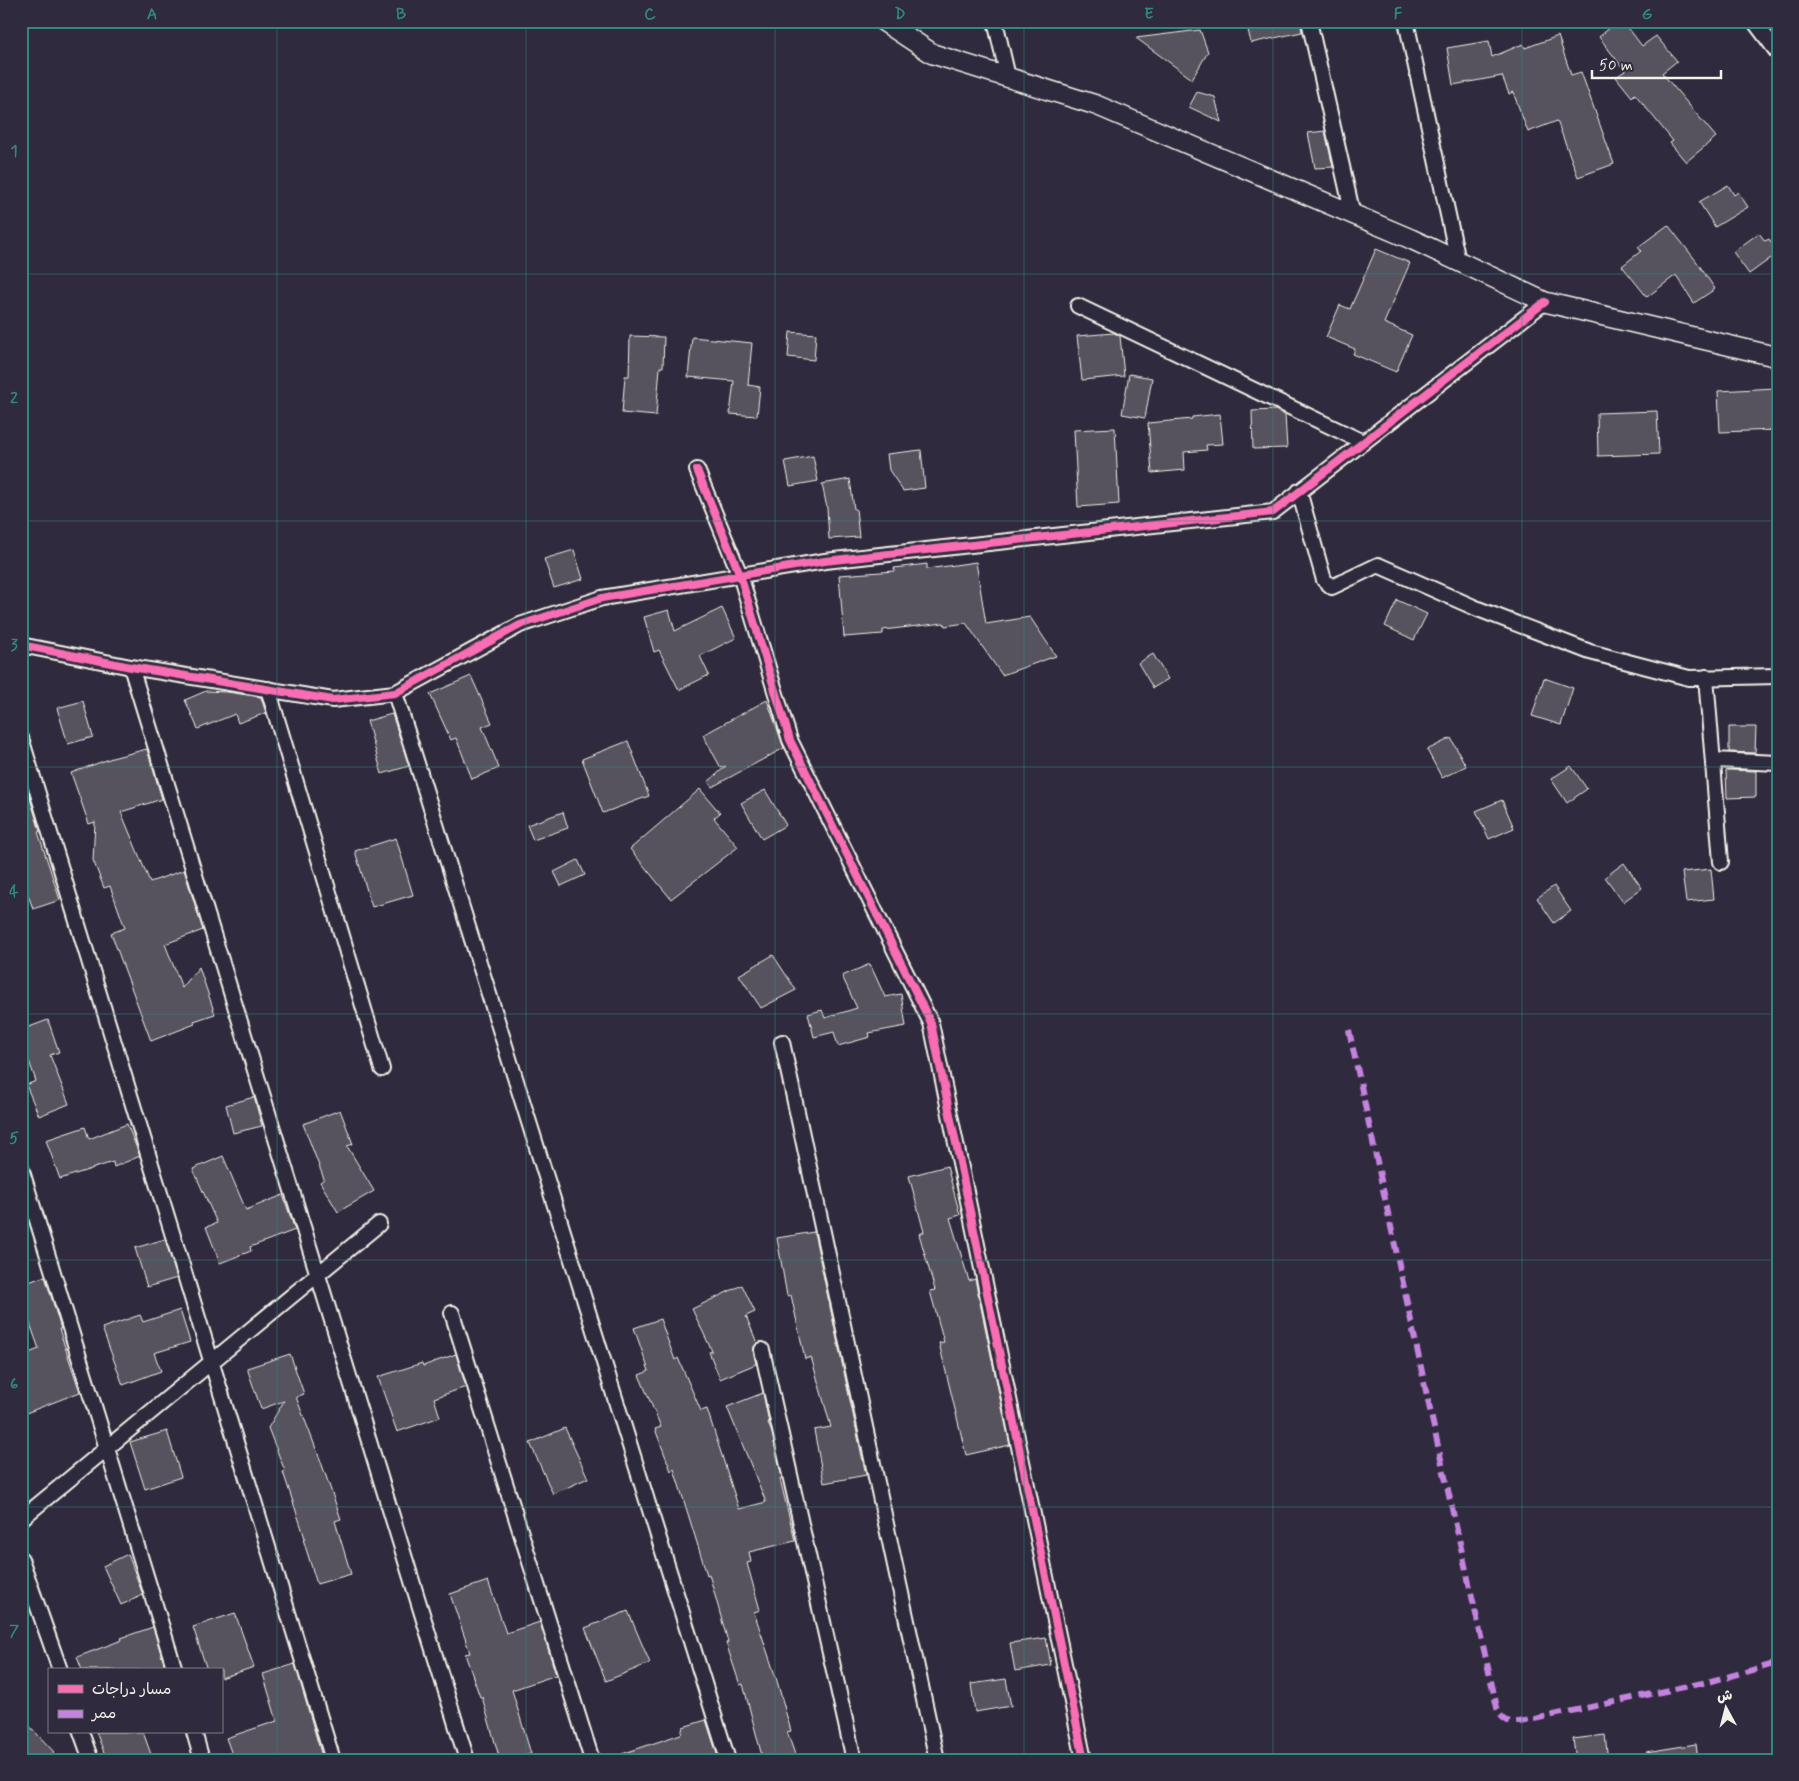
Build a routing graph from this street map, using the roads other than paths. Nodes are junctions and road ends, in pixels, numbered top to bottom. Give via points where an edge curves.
1 (883, 21) edge
2 (995, 21) edge
3 (1309, 21) edge
4 (1406, 21) edge
5 (1754, 21) edge
6 (1778, 54) edge
7 (1008, 77) junction
8 (1353, 215) junction
9 (1458, 262) junction
10 (1545, 302) junction
11 (1078, 306) dead end
12 (1778, 357) edge
13 (1363, 442) junction
14 (697, 470) dead end
15 (1299, 491) junction
16 (740, 575) junction
17 (21, 645) edge
18 (132, 667) junction
19 (1778, 676) edge
20 (1706, 677) junction
21 (268, 689) junction
22 (395, 693) junction
23 (21, 738) edge
24 (1713, 760) junction
25 (1778, 763) edge
26 (1721, 862) dead end
27 (782, 1042) dead end
28 (382, 1070) dead end
29 (21, 1168) edge
30 (379, 1224) dead end
31 (317, 1275) junction
32 (452, 1313) dead end
33 (762, 1350) dead end
34 (211, 1364) junction
35 (107, 1450) junction
36 (21, 1519) edge
37 (21, 1559) edge
38 (59, 1668) edge
39 (174, 1668) edge
40 (82, 1734) edge
41 (195, 1734) edge
42 (91, 1760) edge
43 (202, 1760) edge
44 (333, 1760) edge
45 (466, 1760) edge
46 (592, 1760) edge
47 (728, 1760) edge
48 (854, 1760) edge
49 (937, 1760) edge
50 (1084, 1760) edge

1 - 7 street via 933,54
2 - 7 street
3 - 8 street
4 - 9 street
5 - 6 street
7 - 8 street via 1096,105
8 - 9 street
9 - 10 street
10 - 12 street
10 - 13 street
11 - 13 street
13 - 15 street
14 - 16 street
15 - 16 street via 1273,512 825,561
15 - 20 street via 1324,580 1332,588 1378,565 1478,609 1590,652 1690,678
16 - 22 street via 602,598 520,625
16 - 50 street via 790,740 931,1022
17 - 18 street
18 - 21 street
18 - 31 street
19 - 20 street
20 - 24 street
21 - 22 street via 332,700
21 - 28 street
22 - 47 street
23 - 34 street
24 - 25 street
24 - 26 street
27 - 49 street
29 - 35 street
30 - 31 street
31 - 34 street
31 - 45 street
32 - 46 street
33 - 48 street
34 - 35 street
34 - 44 street
35 - 36 street
35 - 39 street
37 - 38 street
40 - 42 street
41 - 43 street

